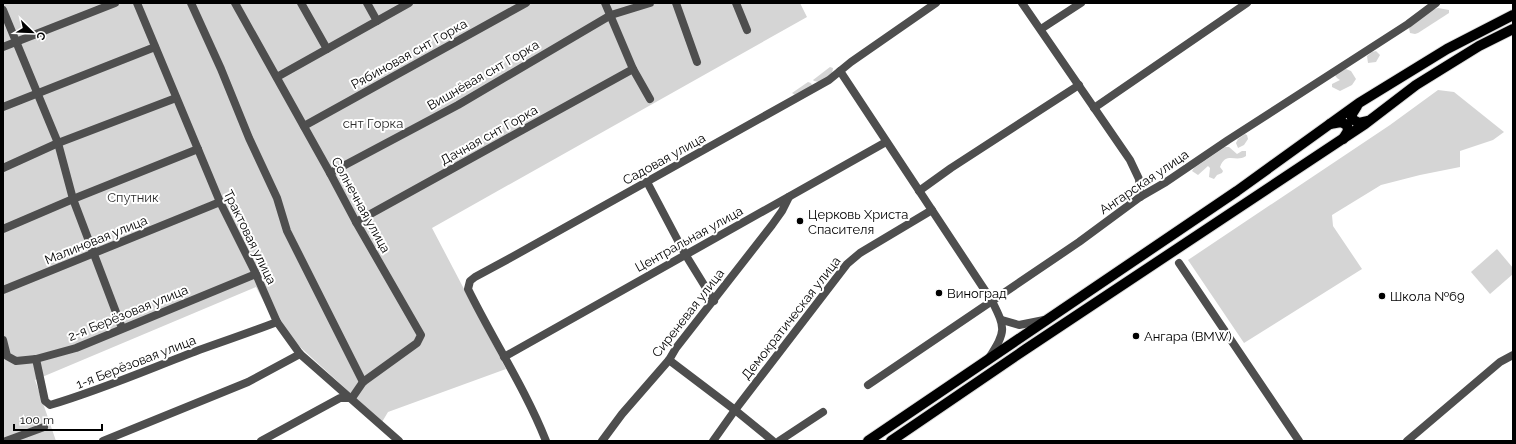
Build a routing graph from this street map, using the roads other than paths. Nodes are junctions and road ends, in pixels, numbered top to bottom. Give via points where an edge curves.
1 (115, 3) edge
2 (137, 3) edge
3 (191, 3) edge
4 (235, 3) edge
5 (301, 3) edge
6 (366, 3) edge
7 (408, 3) edge
8 (526, 3) edge
9 (605, 3) edge
10 (650, 3) edge
11 (676, 3) edge
12 (736, 3) edge
13 (936, 3) edge
14 (1022, 3) edge
15 (1081, 3) edge
16 (1247, 3) edge
17 (1436, 3) edge
18 (3, 10) edge
19 (612, 15) junction
20 (1513, 15) edge
21 (377, 21) junction
22 (1041, 29) junction
23 (1513, 29) edge
24 (747, 30) dead end
25 (16, 42) junction
26 (3, 47) edge
27 (155, 47) junction
28 (327, 49) junction
29 (697, 62) dead end
30 (633, 69) junction
31 (840, 71) junction
32 (277, 77) junction
33 (1079, 85) junction
34 (37, 93) junction
35 (176, 98) junction
36 (650, 99) dead end
37 (1359, 103) junction
38 (3, 107) edge
39 (1094, 108) junction
40 (1370, 120) junction
41 (1327, 125) junction
42 (304, 126) junction
43 (1343, 139) junction
44 (886, 142) junction
45 (58, 143) junction
46 (198, 149) junction
47 (3, 168) edge
48 (330, 173) junction
49 (647, 182) junction
50 (919, 191) junction
51 (789, 196) junction
52 (1140, 197) junction
53 (73, 199) junction
54 (220, 202) junction
55 (932, 210) junction
56 (356, 222) junction
57 (3, 229) edge
58 (1185, 243) junction
59 (92, 254) junction
60 (685, 254) junction
61 (1160, 260) junction
62 (1179, 263) junction
63 (256, 274) junction
64 (3, 290) edge
65 (714, 301) junction
66 (992, 301) junction
67 (1002, 320) junction
68 (1046, 320) junction
69 (277, 322) junction
70 (122, 328) junction
71 (3, 340) edge
72 (300, 354) junction
73 (1513, 354) edge
74 (504, 357) junction
75 (36, 359) junction
76 (989, 359) junction
77 (669, 360) junction
78 (362, 382) junction
79 (868, 385) dead end
80 (352, 398) junction
81 (735, 410) junction
82 (823, 412) dead end
83 (44, 427) dead end
84 (9, 441) edge
85 (102, 441) edge
86 (261, 441) edge
87 (399, 441) edge
88 (546, 441) edge
89 (602, 441) edge
90 (713, 441) edge
91 (773, 441) edge
92 (779, 441) edge
93 (868, 441) edge
94 (891, 441) edge
95 (1299, 441) edge
96 (1407, 441) edge

1 - 25 street
2 - 27 street, Трактовая улица
3 - 78 street via 277,198 287,231
4 - 32 street, Солнечная улица
5 - 28 street
6 - 21 street
7 - 21 street
8 - 42 street, Рябиновая снт Горка
9 - 19 street
10 - 19 street, Вишнёвая снт Горка
11 - 29 street
12 - 24 street
13 - 31 street, Садовая улица
14 - 22 street
15 - 22 street
16 - 39 street
17 - 52 street, Ангарская улица via 1408,24
18 - 25 street
19 - 30 street
19 - 48 street, Вишнёвая снт Горка via 458,105
20 - 37 main road via 1447,49
21 - 28 street
22 - 33 street
23 - 40 main road via 1479,46 1416,85
25 - 26 street
25 - 34 street
27 - 34 street
27 - 35 street, Трактовая улица
28 - 32 street
30 - 36 street
30 - 56 street, Дачная снт Горка
31 - 44 street
31 - 49 street, Садовая улица via 823,84
32 - 42 street, Солнечная улица
33 - 39 street
33 - 50 street
34 - 38 street
34 - 45 street
35 - 45 street
35 - 46 street, Трактовая улица
37 - 40 main road via 1353,110 1352,119 1359,123
37 - 41 main road
39 - 52 street via 1136,171
40 - 43 main road
41 - 43 main road via 1341,122 1347,125 1348,131
41 - 68 main road via 1237,191
42 - 48 street, Солнечная улица
43 - 58 main road
44 - 50 street
44 - 51 street, Центральная улица
45 - 47 street
45 - 53 street
46 - 53 street
46 - 54 street, Трактовая улица
48 - 56 street, Солнечная улица
49 - 60 street
49 - 74 street, Садовая улица via 470,281 468,289
50 - 55 street
51 - 60 street, Центральная улица
51 - 65 street, Сиреневая улица via 782,211
52 - 66 street, Ангарская улица
53 - 57 street
53 - 59 street
54 - 59 street, Малиновая улица
54 - 63 street, Трактовая улица
55 - 66 street
55 - 81 street, Демократическая улица via 860,253 845,266
56 - 78 street, Солнечная улица via 421,334 417,343
58 - 61 main road
58 - 62 street via 1179,252
59 - 64 street, Малиновая улица
59 - 70 street
60 - 65 street
60 - 74 street, Центральная улица
61 - 62 street
61 - 94 main road
62 - 95 street
63 - 69 street, Трактовая улица
63 - 70 street, 2-я Берёзовая улица
65 - 77 street, Сиреневая улица
66 - 67 street
66 - 79 street, Ангарская улица
67 - 68 street via 1019,325
67 - 76 street via 1002,334
68 - 76 main road
69 - 72 street, Трактовая улица
69 - 75 street, 1-я Берёзовая улица via 50,405 45,401
70 - 75 street, 2-я Берёзовая улица via 76,348
71 - 75 street, 2-я Берёзовая улица via 6,356 16,361
72 - 80 street, Трактовая улица
72 - 85 street via 248,382
73 - 96 street via 1500,362
74 - 88 street, Садовая улица
76 - 93 main road
77 - 81 street
77 - 89 street, Сиреневая улица
78 - 80 street, Солнечная улица
80 - 86 street via 340,398
80 - 87 street, Трактовая улица
81 - 90 street, Демократическая улица
81 - 91 street
82 - 92 street
83 - 84 street

